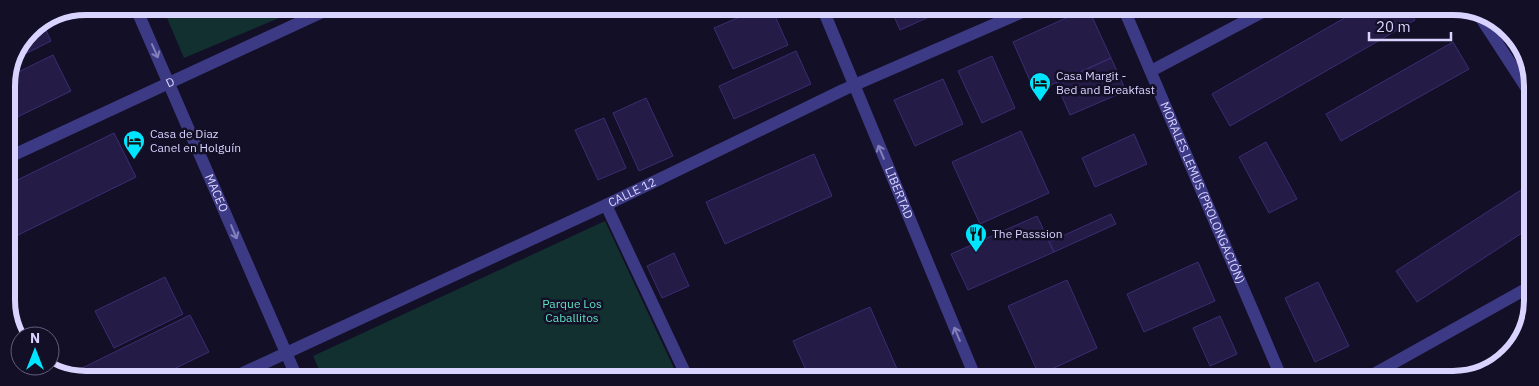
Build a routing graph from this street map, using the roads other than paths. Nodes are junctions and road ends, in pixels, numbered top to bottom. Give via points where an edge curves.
1 (139, 15) edge
2 (314, 15) edge
3 (825, 15) edge
4 (1016, 15) edge
5 (1126, 15) edge
6 (1257, 15) edge
7 (1484, 22) edge
8 (1151, 71) junction
9 (169, 82) junction
10 (1524, 84) edge
11 (854, 86) junction
12 (15, 154) edge
13 (606, 205) junction
14 (1524, 290) edge
15 (286, 353) junction
16 (247, 371) edge
17 (294, 371) edge
18 (684, 371) edge
19 (973, 371) edge
20 (1279, 371) edge
21 (1381, 371) edge

1 -> 9 street, MACEO
2 - 9 street, D
3 - 11 street, LIBERTAD
4 - 11 street, CALLE 12
5 - 8 street, MORALES LEMUS (PROLONGACIÓN)
6 - 8 street
7 - 10 street
8 - 20 street, MORALES LEMUS (PROLONGACIÓN)
9 - 12 street, D
9 -> 15 street, MACEO
11 - 13 street, CALLE 12
19 -> 11 street, LIBERTAD
13 - 15 street, CALLE 12
13 - 18 street
14 - 21 street
15 - 16 street, CALLE 12
15 - 17 street, MACEO

